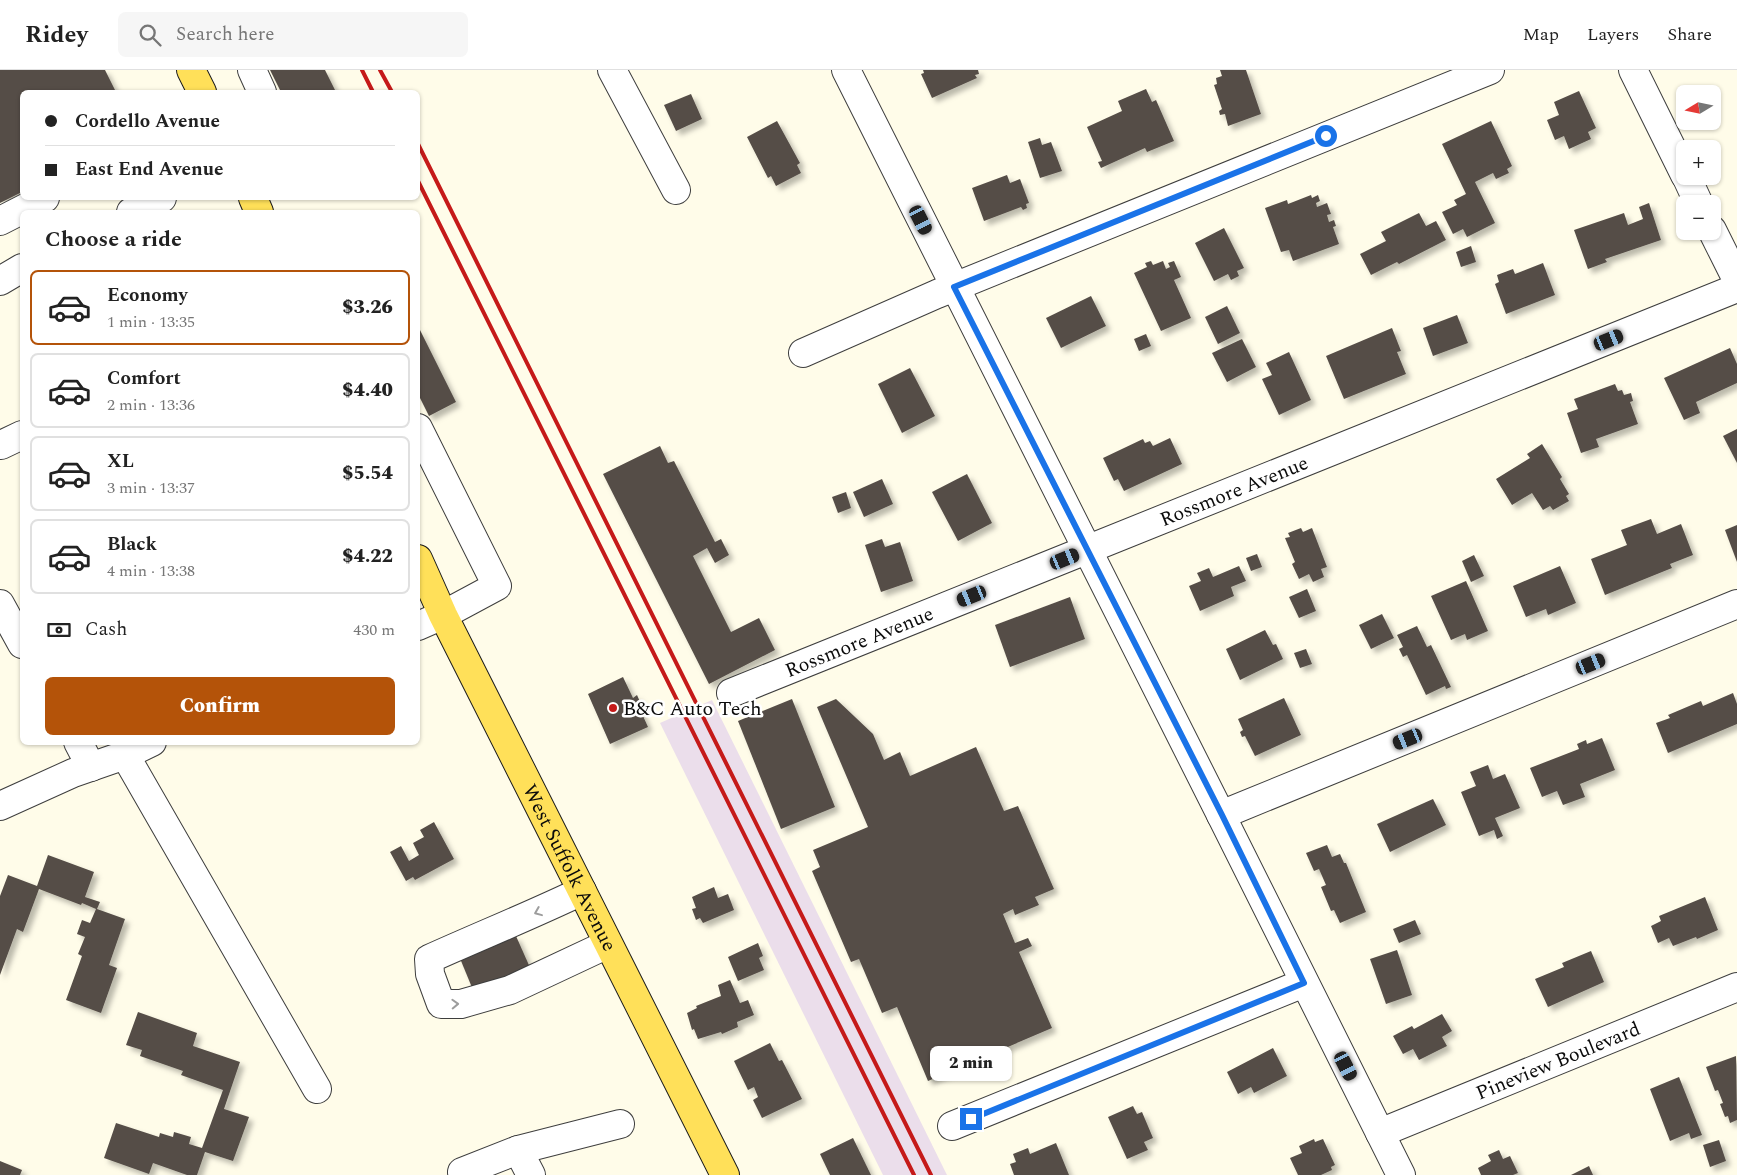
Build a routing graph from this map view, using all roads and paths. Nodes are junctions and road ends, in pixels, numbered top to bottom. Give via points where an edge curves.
1 (191, 70) edge
2 (252, 70) edge
3 (612, 70) edge
4 (846, 70) edge
5 (1490, 70) edge
6 (1633, 70) edge
7 (201, 90) edge
8 (261, 90) edge
9 (1676, 157) edge
10 (676, 190) dead end
11 (41, 200) edge
12 (158, 200) edge
13 (22, 210) edge
14 (135, 210) edge
15 (20, 211) edge
16 (0, 221) edge
17 (1717, 240) edge
18 (20, 269) edge
19 (1737, 280) edge
20 (0, 281) edge
21 (954, 287) junction
22 (1737, 288) edge
23 (803, 353) dead end
24 (420, 432) edge
25 (20, 436) edge
26 (0, 444) edge
27 (1087, 550) junction
28 (420, 563) edge
29 (0, 604) edge
30 (1737, 604) edge
31 (443, 615) junction
32 (420, 625) edge
33 (20, 640) edge
34 (731, 693) dead end
35 (80, 745) edge
36 (146, 745) edge
37 (125, 755) junction
38 (91, 767) junction
39 (0, 806) edge
40 (1222, 815) junction
41 (582, 891) junction
42 (608, 944) junction
43 (1304, 983) junction
44 (1737, 987) edge
45 (317, 1089) dead end
46 (620, 1124) dead end
47 (952, 1126) dead end
48 (1380, 1133) junction
49 (518, 1150) junction
50 (464, 1175) edge
51 (531, 1175) edge
52 (725, 1175) edge
53 (1401, 1175) edge

1 - 7 main road
2 - 8 street
3 - 10 street
4 - 21 street
5 - 21 street
6 - 9 street
11 - 13 street
12 - 14 street
15 - 16 street
17 - 19 street
18 - 20 street
21 - 23 street
21 - 27 street
22 - 27 street, Rossmore Avenue
24 - 31 street via 497,586
25 - 26 street
27 - 34 street, Rossmore Avenue
27 - 40 street
28 - 31 main road, West Suffolk Avenue
29 - 33 street
30 - 40 street
31 - 32 street
31 - 41 main road, West Suffolk Avenue
35 - 38 street
36 - 37 street
37 - 38 street
37 - 45 street
38 - 39 street
40 - 43 street
41 - 42 main road, West Suffolk Avenue
41 -> 42 street via 429,959 430,974 441,1004 460,1004 510,990
42 - 52 main road, West Suffolk Avenue
43 - 47 street
43 - 48 street
44 - 48 street, Pineview Boulevard
46 - 49 street
48 - 53 street
49 - 50 street via 462,1172
49 - 51 street

